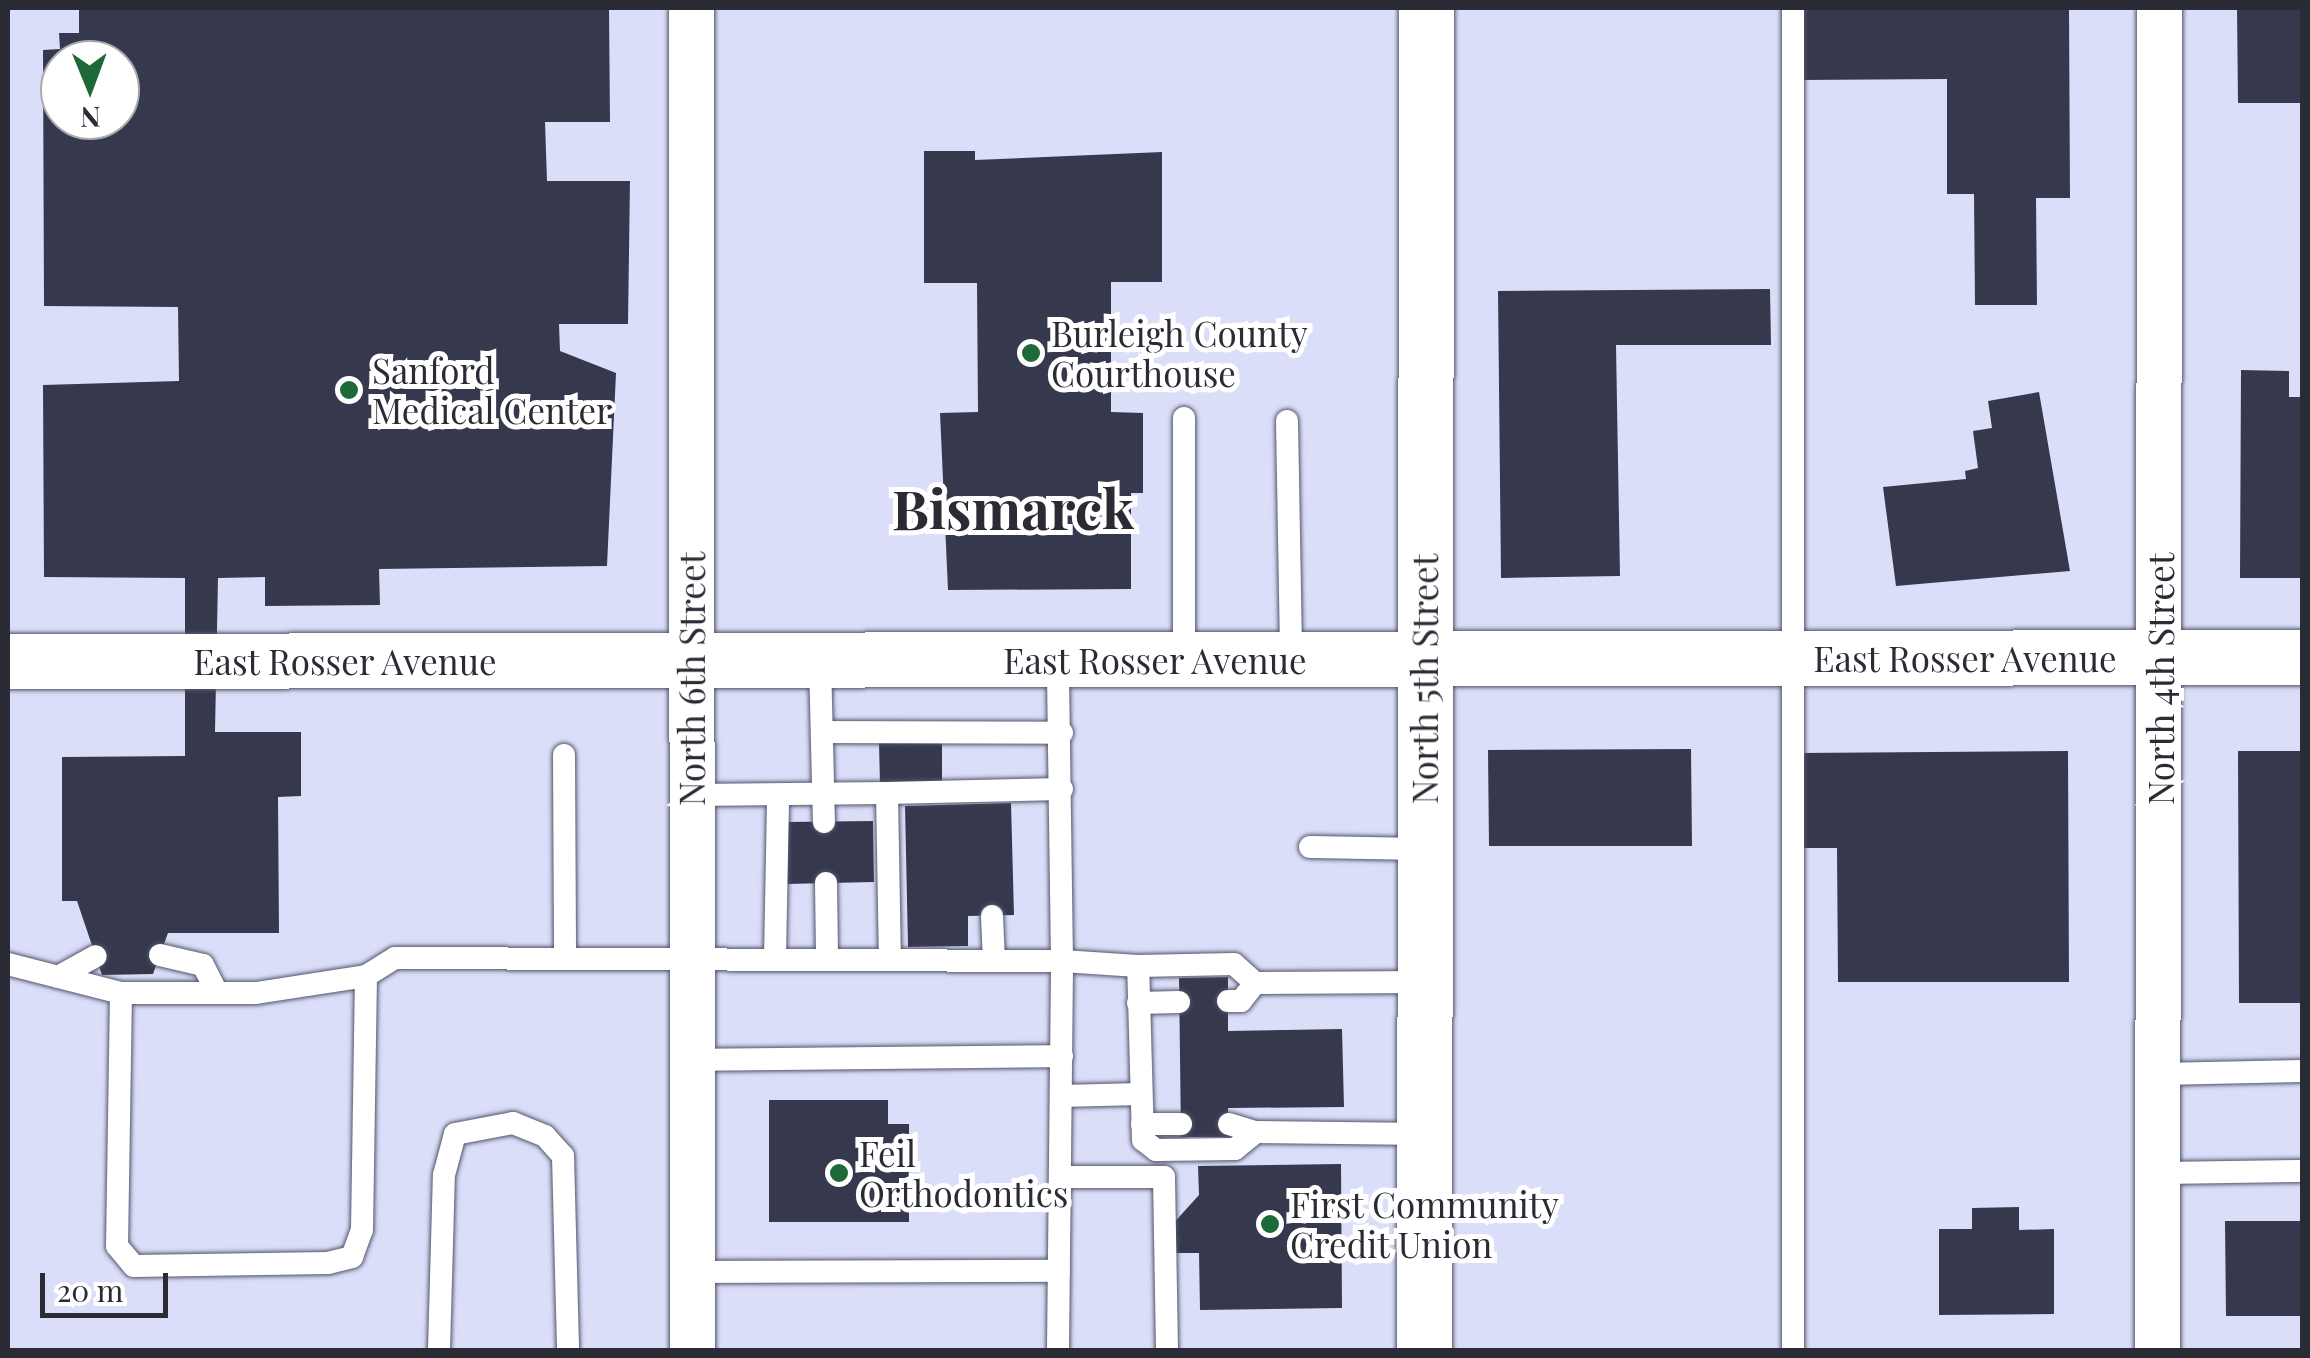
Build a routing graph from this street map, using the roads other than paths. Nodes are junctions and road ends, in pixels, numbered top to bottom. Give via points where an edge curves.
1 (691, 8) edge
2 (1426, 8) edge
3 (1793, 8) edge
4 (2159, 8) edge
5 (1184, 418) dead end
6 (1287, 421) dead end
7 (2160, 657) junction
8 (2302, 657) edge
9 (1058, 659) junction
10 (1291, 659) junction
11 (1792, 659) junction
12 (1184, 660) junction
13 (1424, 660) junction
14 (8, 661) edge
15 (691, 662) junction
16 (820, 662) junction
17 (823, 732) junction
18 (1062, 733) junction
19 (564, 755) dead end
20 (1062, 788) junction
21 (888, 793) junction
22 (824, 794) junction
23 (692, 795) junction
24 (778, 795) junction
25 (824, 822) dead end
26 (1310, 848) dead end
27 (1424, 849) junction
28 (826, 883) dead end
29 (992, 916) dead end
30 (160, 955) dead end
31 (692, 955) junction
32 (96, 956) dead end
33 (565, 957) junction
34 (775, 958) junction
35 (827, 959) junction
36 (890, 960) junction
37 (994, 961) junction
38 (1062, 962) junction
39 (8, 964) edge
40 (1138, 966) junction
41 (366, 976) junction
42 (58, 977) junction
43 (1424, 982) junction
44 (1255, 983) junction
45 (122, 993) junction
46 (218, 993) junction
47 (1228, 1001) dead end
48 (1179, 1002) dead end
49 (1138, 1003) junction
50 (1062, 1056) junction
51 (692, 1060) junction
52 (2302, 1071) edge
53 (2159, 1074) junction
54 (1141, 1094) junction
55 (1061, 1096) junction
56 (1142, 1124) junction
57 (1181, 1124) dead end
58 (1228, 1124) dead end
59 (1256, 1132) junction
60 (1424, 1134) junction
61 (2302, 1171) edge
62 (2158, 1173) junction
63 (1060, 1177) junction
64 (1059, 1271) junction
65 (692, 1272) junction
66 (440, 1350) edge
67 (568, 1350) edge
68 (692, 1350) edge
69 (1058, 1350) edge
70 (1166, 1350) edge
71 (1424, 1350) edge
72 (1793, 1350) edge
73 (2157, 1350) edge

1 - 15 street, North 6th Street
2 - 13 street, North 5th Street
3 - 11 lane
4 - 7 street, North 4th Street
5 - 12 lane
6 - 10 lane
7 - 8 street, East Rosser Avenue
7 - 11 street, East Rosser Avenue
7 - 53 street, North 4th Street
9 - 12 street, East Rosser Avenue
9 - 16 street, East Rosser Avenue
9 - 18 lane
10 - 12 street, East Rosser Avenue
10 - 13 street, East Rosser Avenue
11 - 13 street, East Rosser Avenue
11 - 72 lane
13 - 27 street, North 5th Street
14 - 15 street, East Rosser Avenue
15 - 16 street, East Rosser Avenue
15 - 23 street, North 6th Street
16 - 17 lane
17 - 18 lane
17 - 22 lane
18 - 20 lane
19 - 33 lane
20 - 21 lane via 989,797
20 - 38 lane
21 - 22 lane
21 - 36 lane
22 - 24 lane
22 - 25 lane
23 - 24 lane
23 - 31 street, North 6th Street
24 - 34 lane
26 - 27 lane
27 - 43 street, North 5th Street
28 - 35 lane
29 - 37 lane
30 - 46 lane via 202,965
31 - 33 lane
31 - 34 lane
31 - 51 street, North 6th Street
32 - 42 lane
33 - 41 lane via 395,958
34 - 35 lane
35 - 36 lane
36 - 37 lane
37 - 38 lane
38 - 40 lane
38 - 50 lane
39 - 42 lane
40 - 44 lane via 1234,964
40 - 49 lane
41 - 45 lane via 362,1230 352,1257 328,1263 134,1266 117,1246
41 - 46 lane
42 - 45 lane
43 - 44 lane
43 - 60 street, North 5th Street
44 - 47 lane via 1241,1001
45 - 46 lane
48 - 49 lane
49 - 54 lane
50 - 51 lane
50 - 55 lane
51 - 65 street, North 6th Street
52 - 53 lane
53 - 62 street, North 4th Street
54 - 55 lane
54 - 56 lane
55 - 63 lane
56 - 57 lane
56 - 59 lane via 1143,1140 1156,1150 1235,1150
58 - 59 lane
59 - 60 lane
60 - 71 street, North 5th Street
61 - 62 lane
62 - 73 street, North 4th Street
63 - 64 lane
63 - 70 lane via 1164,1178
64 - 65 lane
64 - 69 lane
65 - 68 street, North 6th Street
66 - 67 lane via 444,1174 455,1134 512,1124 545,1136 563,1156

